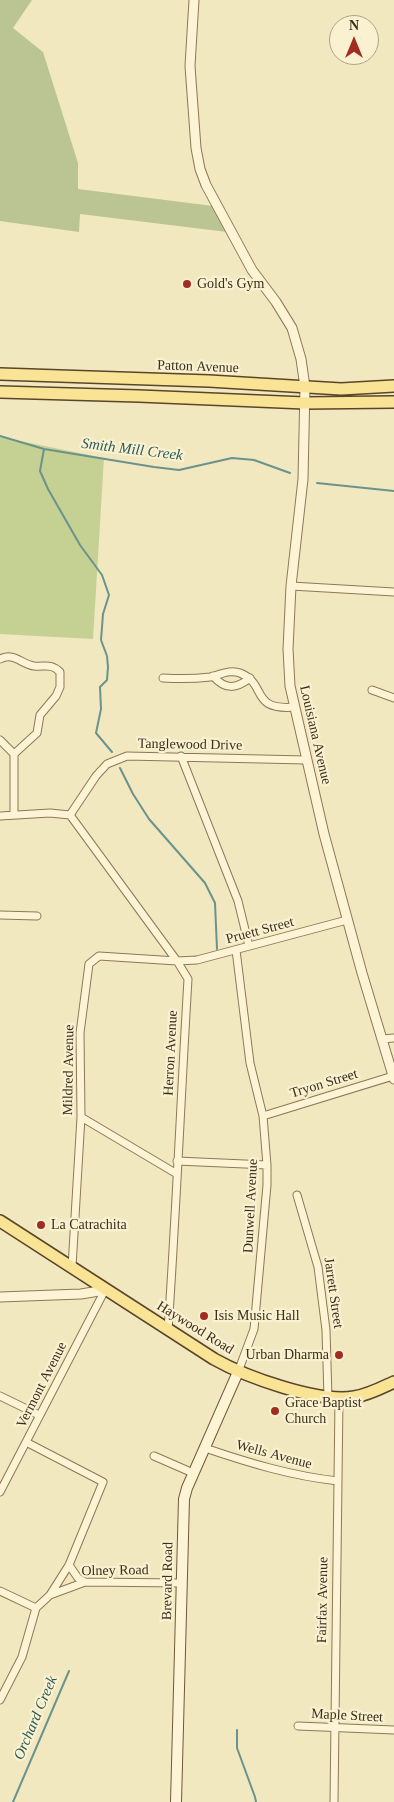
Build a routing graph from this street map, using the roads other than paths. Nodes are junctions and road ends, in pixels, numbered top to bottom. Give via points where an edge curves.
1 (194, 0) edge
2 (0, 374) edge
3 (394, 386) edge
4 (305, 387) junction
5 (0, 392) edge
6 (394, 402) edge
7 (305, 403) junction
8 (291, 586) junction
9 (394, 592) edge
10 (0, 660) edge
11 (213, 676) junction
12 (163, 678) dead end
13 (250, 678) junction
14 (372, 690) dead end
15 (394, 698) edge
16 (295, 707) junction
17 (0, 740) edge
18 (14, 754) junction
19 (181, 756) junction
20 (306, 760) junction
21 (14, 815) junction
22 (70, 815) junction
23 (0, 816) edge
24 (0, 914) edge
25 (37, 916) dead end
26 (348, 920) junction
27 (249, 946) junction
28 (236, 950) junction
29 (177, 961) junction
30 (394, 1038) edge
31 (382, 1039) junction
32 (394, 1078) edge
33 (263, 1116) junction
34 (81, 1117) junction
35 (177, 1161) junction
36 (267, 1165) junction
37 (177, 1174) junction
38 (297, 1195) dead end
39 (0, 1221) edge
40 (72, 1268) junction
41 (105, 1290) junction
42 (0, 1296) edge
43 (168, 1330) junction
44 (238, 1372) junction
45 (394, 1382) edge
46 (0, 1396) edge
47 (334, 1398) junction
48 (39, 1415) junction
49 (26, 1442) junction
50 (205, 1448) junction
51 (154, 1456) dead end
52 (193, 1473) junction
53 (338, 1481) junction
54 (0, 1492) edge
55 (69, 1565) junction
56 (85, 1582) junction
57 (182, 1583) junction
58 (0, 1591) edge
59 (50, 1595) junction
60 (36, 1608) junction
61 (0, 1700) edge
62 (298, 1726) dead end
63 (334, 1727) junction
64 (394, 1730) edge
65 (176, 1802) edge
66 (334, 1802) edge

1 - 4 street, Louisiana Avenue via 190,66 200,169 252,270 292,328 302,359
2 - 4 main road, Patton Avenue
3 - 4 main road, Patton Avenue
4 - 7 street, Louisiana Avenue
5 - 7 main road
6 - 7 main road
7 - 8 street, Louisiana Avenue via 303,478
8 - 9 street
8 - 16 street, Louisiana Avenue via 288,649
10 - 18 street via 14,657 33,666 48,664 60,672 60,687 40,715 37,733
11 - 12 street
11 - 13 street via 238,672
11 - 13 street via 225,687 241,685
13 - 16 street via 268,704 280,708
14 - 15 street
16 - 20 street, Louisiana Avenue
17 - 18 street
18 - 21 street
19 - 20 street, Tanglewood Drive
19 - 22 street, Tanglewood Drive via 127,756 108,764
19 - 27 street via 238,901
20 - 26 street, Louisiana Avenue
21 - 22 street via 50,812
21 - 23 street
22 - 29 street, Herron Avenue
24 - 25 street
26 - 27 street, Pruett Street
26 - 31 street, Louisiana Avenue
27 - 28 street, Pruett Street
28 - 29 street, Pruett Street via 197,960
28 - 33 street, Dunwell Avenue via 250,1063
29 - 34 street, Mildred Avenue via 99,956 89,964 80,1034
29 - 35 street, Herron Avenue via 188,979
30 - 31 street
31 - 32 street, Louisiana Avenue
32 - 33 street, Tryon Street
33 - 36 street, Dunwell Avenue
34 - 37 street
34 - 40 street, Mildred Avenue
35 - 36 street
35 - 37 street, Herron Avenue
36 - 44 street, Dunwell Avenue via 254,1329
37 - 43 street, Herron Avenue
38 - 47 street, Jarrett Street via 318,1267
39 - 40 main road, Haywood Road
40 - 41 main road, Haywood Road
41 - 42 street via 81,1294
41 - 43 main road, Haywood Road
41 - 48 street, Vermont Avenue
43 - 44 main road, Haywood Road
44 - 47 main road, Haywood Road
44 - 50 main road, Brevard Road
45 - 47 main road, Haywood Road via 364,1395
46 - 48 street
47 - 53 street, Fairfax Avenue
48 - 49 street, Vermont Avenue
49 - 54 street, Vermont Avenue
49 - 55 street via 103,1482
50 - 52 main road, Brevard Road
50 - 53 street, Wells Avenue via 266,1468
51 - 52 street
52 - 57 main road, Brevard Road via 184,1499
53 - 63 street, Fairfax Avenue
55 - 56 street
55 - 59 street
56 - 57 street, Olney Road
56 - 59 street, Olney Road
57 - 65 main road, Brevard Road
58 - 60 street
59 - 60 street, Olney Road
60 - 61 street via 22,1657
62 - 63 street, Maple Street
63 - 64 street, Maple Street
63 - 66 street, Fairfax Avenue

